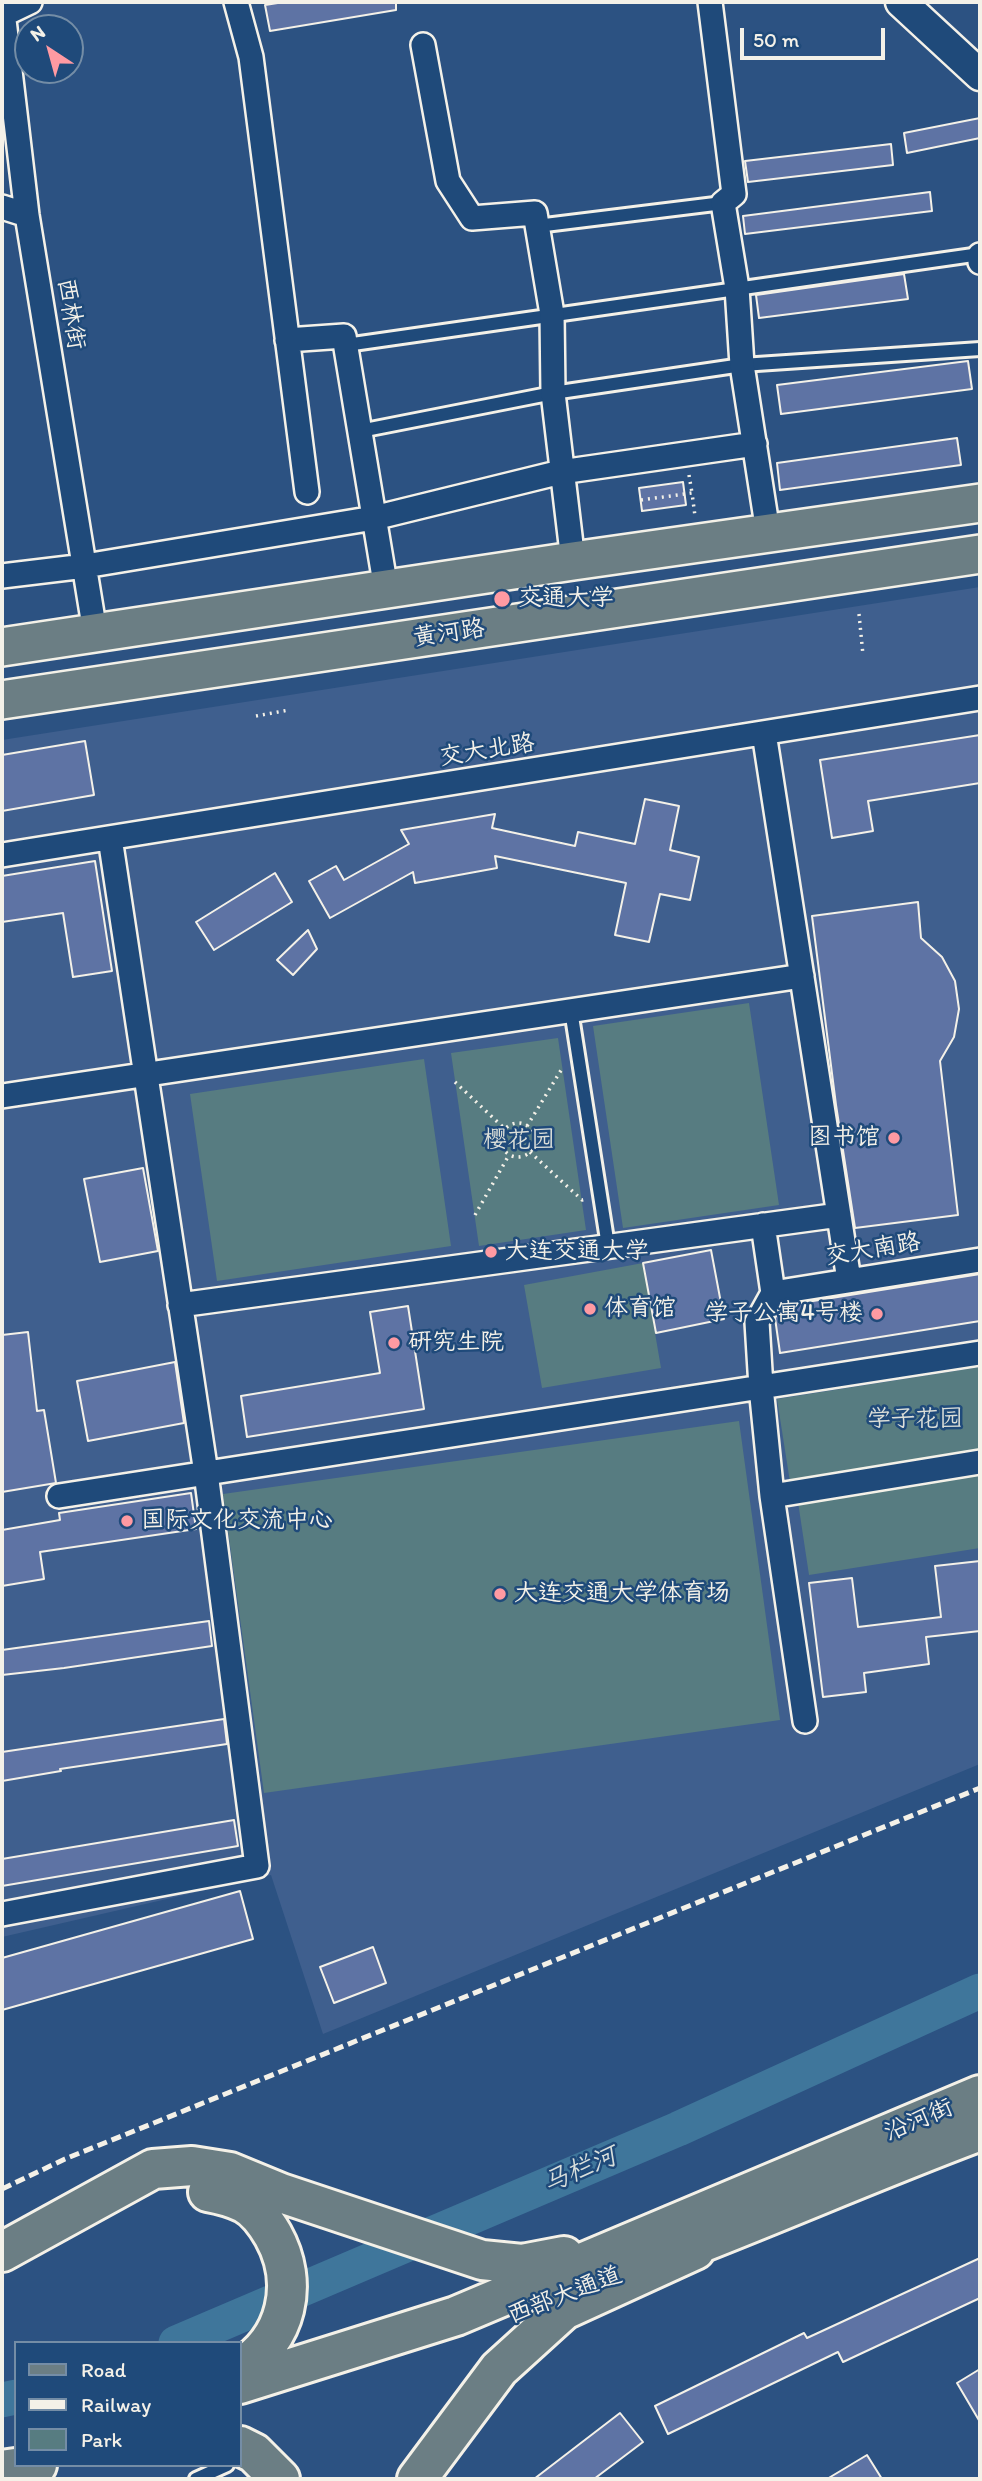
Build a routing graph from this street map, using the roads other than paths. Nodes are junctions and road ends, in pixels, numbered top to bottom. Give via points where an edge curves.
1 (30, 2) edge
2 (236, 2) edge
3 (710, 2) edge
4 (901, 2) edge
5 (3, 9) edge
6 (423, 45) dead end
7 (980, 75) edge
8 (723, 203) junction
9 (2, 207) edge
10 (27, 215) junction
11 (537, 226) junction
12 (980, 254) edge
13 (980, 262) edge
14 (737, 288) junction
15 (552, 314) junction
16 (287, 340) junction
17 (346, 345) junction
18 (980, 349) edge
19 (742, 365) junction
20 (553, 394) junction
21 (360, 431) junction
22 (755, 444) junction
23 (561, 472) junction
24 (307, 492) dead end
25 (980, 503) edge
26 (374, 518) junction
27 (768, 533) junction
28 (980, 554) edge
29 (573, 561) junction
30 (85, 566) junction
31 (2, 576) edge
32 (386, 589) junction
33 (94, 632) junction
34 (2, 647) edge
35 (980, 698) edge
36 (2, 701) edge
37 (764, 733) junction
38 (110, 838) junction
39 (2, 855) edge
40 (802, 976) junction
41 (571, 1010) junction
42 (145, 1074) junction
43 (2, 1096) edge
44 (839, 1215) junction
45 (762, 1225) junction
46 (608, 1246) junction
47 (980, 1260) edge
48 (849, 1280) junction
49 (773, 1293) junction
50 (180, 1305) junction
51 (980, 1353) edge
52 (761, 1387) junction
53 (980, 1462) edge
54 (206, 1473) junction
55 (59, 1496) dead end
56 (772, 1496) junction
57 (805, 1721) dead end
58 (2, 1913) edge
59 (980, 2095) edge
60 (980, 2131) edge
61 (871, 2157) junction
62 (747, 2195) junction
63 (790, 2208) junction
64 (2, 2252) edge
65 (2, 2273) edge
66 (242, 2367) edge
67 (242, 2383) edge
68 (242, 2408) edge
69 (31, 2467) edge
70 (231, 2467) edge
71 (2, 2473) edge
72 (196, 2479) edge
73 (417, 2479) edge

1 - 5 street
2 - 16 street via 251,57
3 - 8 street via 734,194
4 - 7 street
5 - 10 street, 西林街
6 - 11 street via 448,181 472,218 535,213
8 - 11 lane
8 - 14 street
9 - 10 street
10 - 30 street, 西林街
11 - 15 street
12 - 13 street
12 - 14 lane
14 - 15 lane
14 - 19 street
15 - 17 lane
15 - 20 street
16 - 17 street via 344,336
16 - 24 street
17 - 21 street
18 - 19 lane
19 - 20 lane
19 - 22 street
20 - 21 lane
20 - 23 street
21 - 26 street
22 - 23 street
22 - 27 street
23 - 26 street
23 - 29 street
25 - 27 main road
26 - 30 street
26 - 32 street
27 - 29 main road
28 - 36 main road, 黄河路
29 - 32 main road
30 - 31 street
30 - 33 street, 西林街
32 - 33 main road
33 - 34 main road
35 - 37 street, 交大北路
37 - 38 street, 交大北路
37 - 40 street
38 - 39 street, 交大北路
38 - 42 street
40 - 41 street
40 - 44 street
41 - 42 street
41 - 46 lane
42 - 43 street
42 - 50 street
44 - 45 street
44 - 48 street
45 - 46 street
45 - 49 street
46 - 50 street
47 - 48 street, 交大南路
48 - 49 street, 交大南路
49 - 52 street via 757,1322
50 - 54 street
51 - 52 street
52 - 54 street
52 - 56 street
53 - 56 street
54 - 55 street
54 - 58 street via 257,1866
56 - 57 street
59 - 61 highway, 沿河街
60 - 61 highway, 沿河街
61 - 62 highway, 西部大通道
61 - 63 highway, 西部大通道
62 - 64 highway via 558,2258 522,2264 482,2260 230,2172 192,2166 153,2169
62 - 67 highway, 西部大通道 via 456,2316
63 - 68 highway, 西部大通道 via 463,2336
63 - 73 highway via 564,2310 499,2369
65 - 66 highway via 170,2190 199,2190 245,2203 264,2220 288,2274 287,2304 279,2327 254,2360
69 - 71 highway
70 - 72 lane

